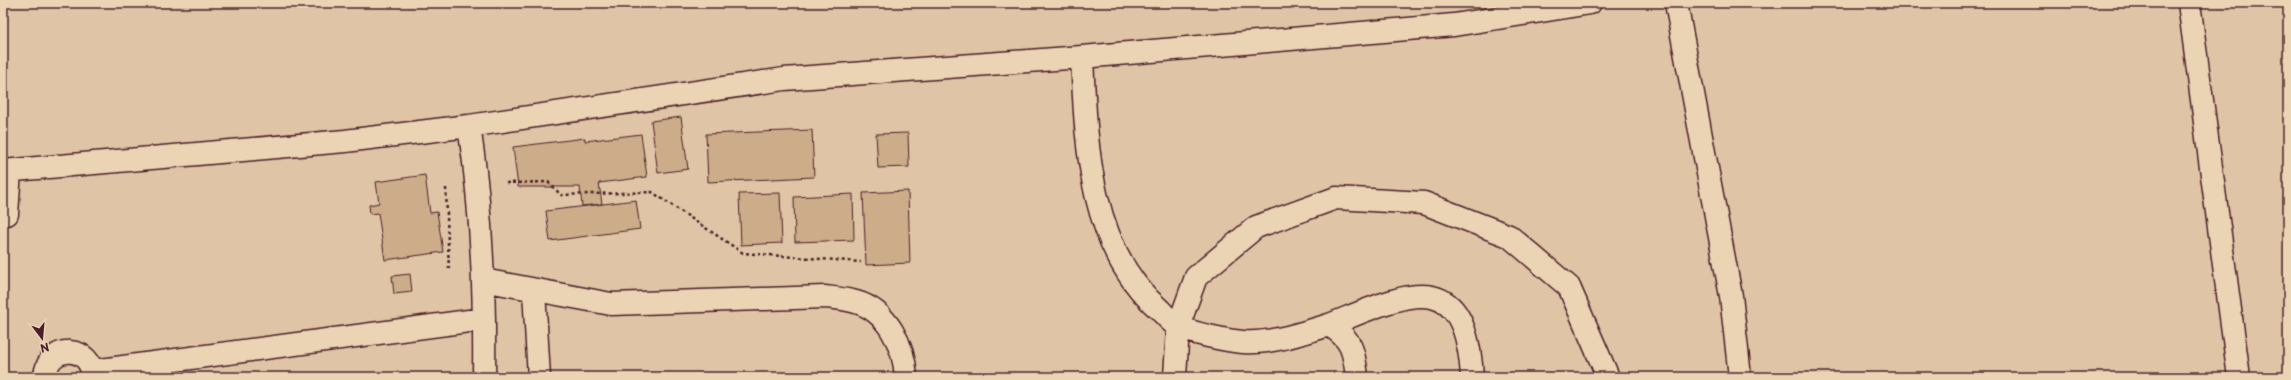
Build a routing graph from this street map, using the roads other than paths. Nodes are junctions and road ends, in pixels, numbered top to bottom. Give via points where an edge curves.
1 (1590, 3) edge
2 (1676, 3) edge
3 (2189, 3) edge
4 (1082, 57) junction
5 (469, 126) junction
6 (6, 171) edge
7 (7, 214) dead end
8 (483, 280) junction
9 (534, 291) junction
10 (484, 319) junction
11 (1329, 325) junction
12 (1178, 326) junction
13 (92, 374) edge
14 (45, 377) edge
15 (484, 377) edge
16 (539, 377) edge
17 (906, 377) edge
18 (1175, 377) edge
19 (1357, 377) edge
20 (1472, 377) edge
21 (1608, 377) edge
22 (1740, 377) edge
23 (2239, 377) edge

1 - 4 lane via 1454,24
2 - 22 lane via 1731,296
3 - 23 lane
4 - 5 lane via 784,79
4 - 12 lane via 1085,124 1096,194 1115,253 1143,296
5 - 6 lane via 345,141
5 - 8 lane via 477,181
6 - 7 lane
8 - 9 lane
8 - 10 lane
9 - 16 lane
9 - 17 lane via 611,304 825,297 857,302 876,313 893,330 902,351
10 - 13 lane
10 - 15 lane
11 - 12 lane via 1301,333 1244,342
11 - 19 lane via 1341,332 1350,343 1355,357
11 - 20 lane via 1405,298 1435,298 1447,303 1457,313 1468,346
12 - 18 lane
12 - 21 lane via 1196,278 1256,227 1336,198 1424,203 1509,236 1569,287
13 - 14 lane via 88,361 80,354 70,351 59,353 50,360

